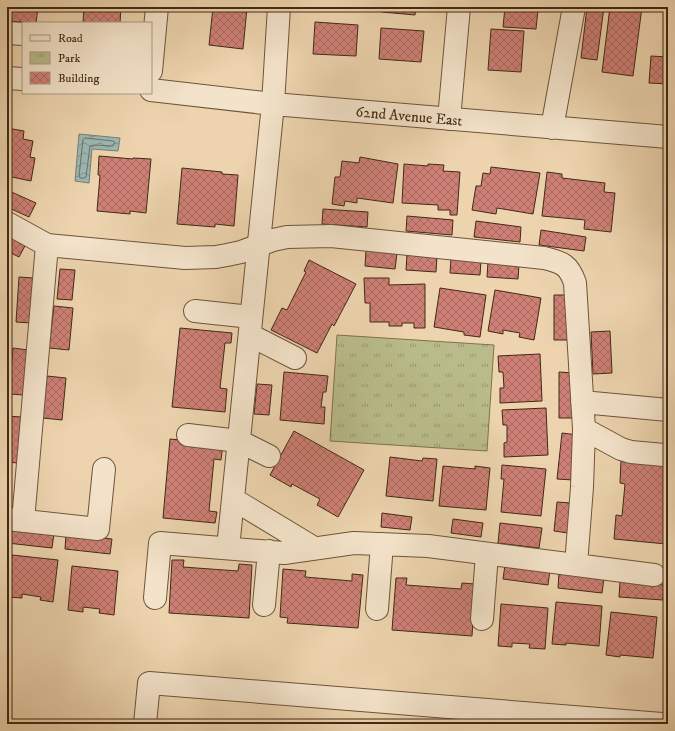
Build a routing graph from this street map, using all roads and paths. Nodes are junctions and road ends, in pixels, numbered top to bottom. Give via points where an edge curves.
1 (157, 7) edge
2 (279, 7) edge
3 (459, 7) edge
4 (574, 7) edge
5 (7, 33) edge
6 (22, 34) edge
7 (152, 44) edge
8 (7, 78) edge
9 (22, 79) edge
10 (152, 90) edge
11 (273, 104) junction
12 (449, 119) junction
13 (552, 128) junction
14 (668, 137) edge
15 (7, 223) edge
16 (47, 245) junction
17 (259, 245) junction
18 (195, 311) dead end
19 (250, 326) junction
20 (295, 358) dead end
21 (582, 402) junction
22 (667, 410) edge
23 (584, 429) junction
24 (188, 435) dead end
25 (239, 441) junction
26 (664, 455) dead end
27 (269, 456) dead end
28 (104, 469) dead end
29 (233, 499) junction
30 (15, 520) edge
31 (382, 544) junction
32 (228, 548) junction
33 (314, 548) junction
34 (269, 551) junction
35 (487, 554) junction
36 (576, 566) junction
37 (654, 576) dead end
38 (155, 598) dead end
39 (264, 605) dead end
40 (377, 609) dead end
41 (482, 619) dead end
42 (145, 724) edge
43 (662, 724) edge

1 - 7 street
2 - 11 street
3 - 12 street
4 - 13 street
5 - 6 street
8 - 9 street
10 - 11 street, 62nd Avenue East
11 - 12 street, 62nd Avenue East
11 - 17 street
12 - 13 street, 62nd Avenue East
13 - 14 street, 62nd Avenue East
15 - 16 street
16 - 17 street via 193,258 227,255
16 - 30 street
17 - 19 street
17 - 21 street via 287,237 331,236 544,258 561,263 569,269 575,283
18 - 19 street
19 - 20 street
19 - 25 street
21 - 22 street
21 - 23 street
23 - 26 street via 621,449
23 - 36 street
24 - 25 street
25 - 27 street
25 - 29 street
28 - 30 street via 98,528
29 - 32 street
29 - 33 street
31 - 33 street via 354,543
31 - 35 street via 428,546
31 - 40 street
32 - 34 street
32 - 38 street via 160,542
33 - 34 street
34 - 39 street
35 - 36 street
35 - 41 street
36 - 37 street
42 - 43 street via 149,683

